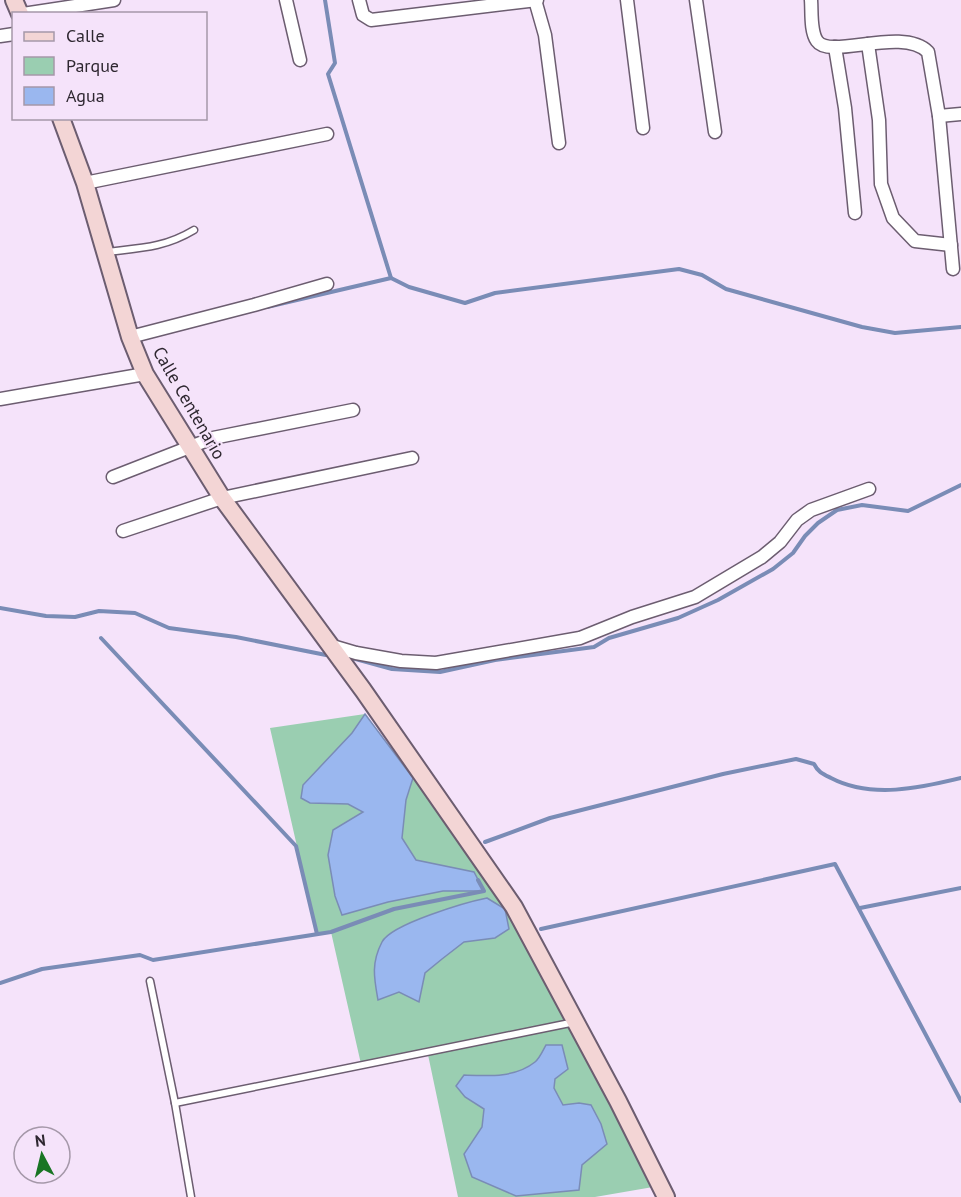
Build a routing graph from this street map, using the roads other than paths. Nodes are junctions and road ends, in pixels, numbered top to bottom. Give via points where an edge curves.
1 (114, 0) edge
2 (286, 0) edge
3 (359, 0) edge
4 (536, 0) edge
5 (627, 0) edge
6 (696, 0) edge
7 (811, 0) edge
8 (35, 12) edge
9 (868, 44) junction
10 (835, 47) junction
11 (300, 60) dead end
12 (961, 114) edge
13 (939, 116) junction
14 (62, 120) edge
15 (644, 128) dead end
16 (715, 132) dead end
17 (327, 134) dead end
18 (559, 143) dead end
19 (85, 183) junction
20 (855, 213) dead end
21 (194, 230) dead end
22 (951, 245) junction
23 (105, 253) junction
24 (953, 269) dead end
25 (327, 284) dead end
26 (130, 337) junction
27 (146, 374) junction
28 (0, 399) edge
29 (353, 410) dead end
30 (190, 447) junction
31 (412, 458) dead end
32 (113, 477) dead end
33 (869, 489) dead end
34 (222, 498) junction
35 (123, 531) dead end
36 (329, 645) junction
37 (150, 981) dead end
38 (575, 1022) junction
39 (175, 1103) junction
40 (191, 1197) edge
41 (666, 1197) edge

1 - 8 street
2 - 11 street
3 - 4 street via 363,15 371,20
4 - 18 street via 545,35
5 - 15 street
6 - 16 street
7 - 10 street via 817,42
9 - 10 street
9 - 13 street via 910,41 928,52
9 - 22 street via 879,120 881,184 893,218 915,241
10 - 20 street
12 - 13 street
13 - 22 street
14 - 19 street, Calle Centenario
17 - 19 street
19 - 23 street, Calle Centenario
21 - 23 lane via 163,245
22 - 24 street
23 - 26 street, Calle Centenario
25 - 26 street
26 - 27 street, Calle Centenario
27 - 28 street
27 - 30 street, Calle Centenario
29 - 30 street via 213,438
30 - 32 street
30 - 34 street, Calle Centenario
31 - 34 street
33 - 36 street via 811,510 762,557 695,597 580,638 436,663 401,661
34 - 35 street
34 - 36 street, Calle Centenario
36 - 38 street, Calle Centenario via 514,907
37 - 39 lane
38 - 39 lane
38 - 41 street, Calle Centenario
39 - 40 lane

